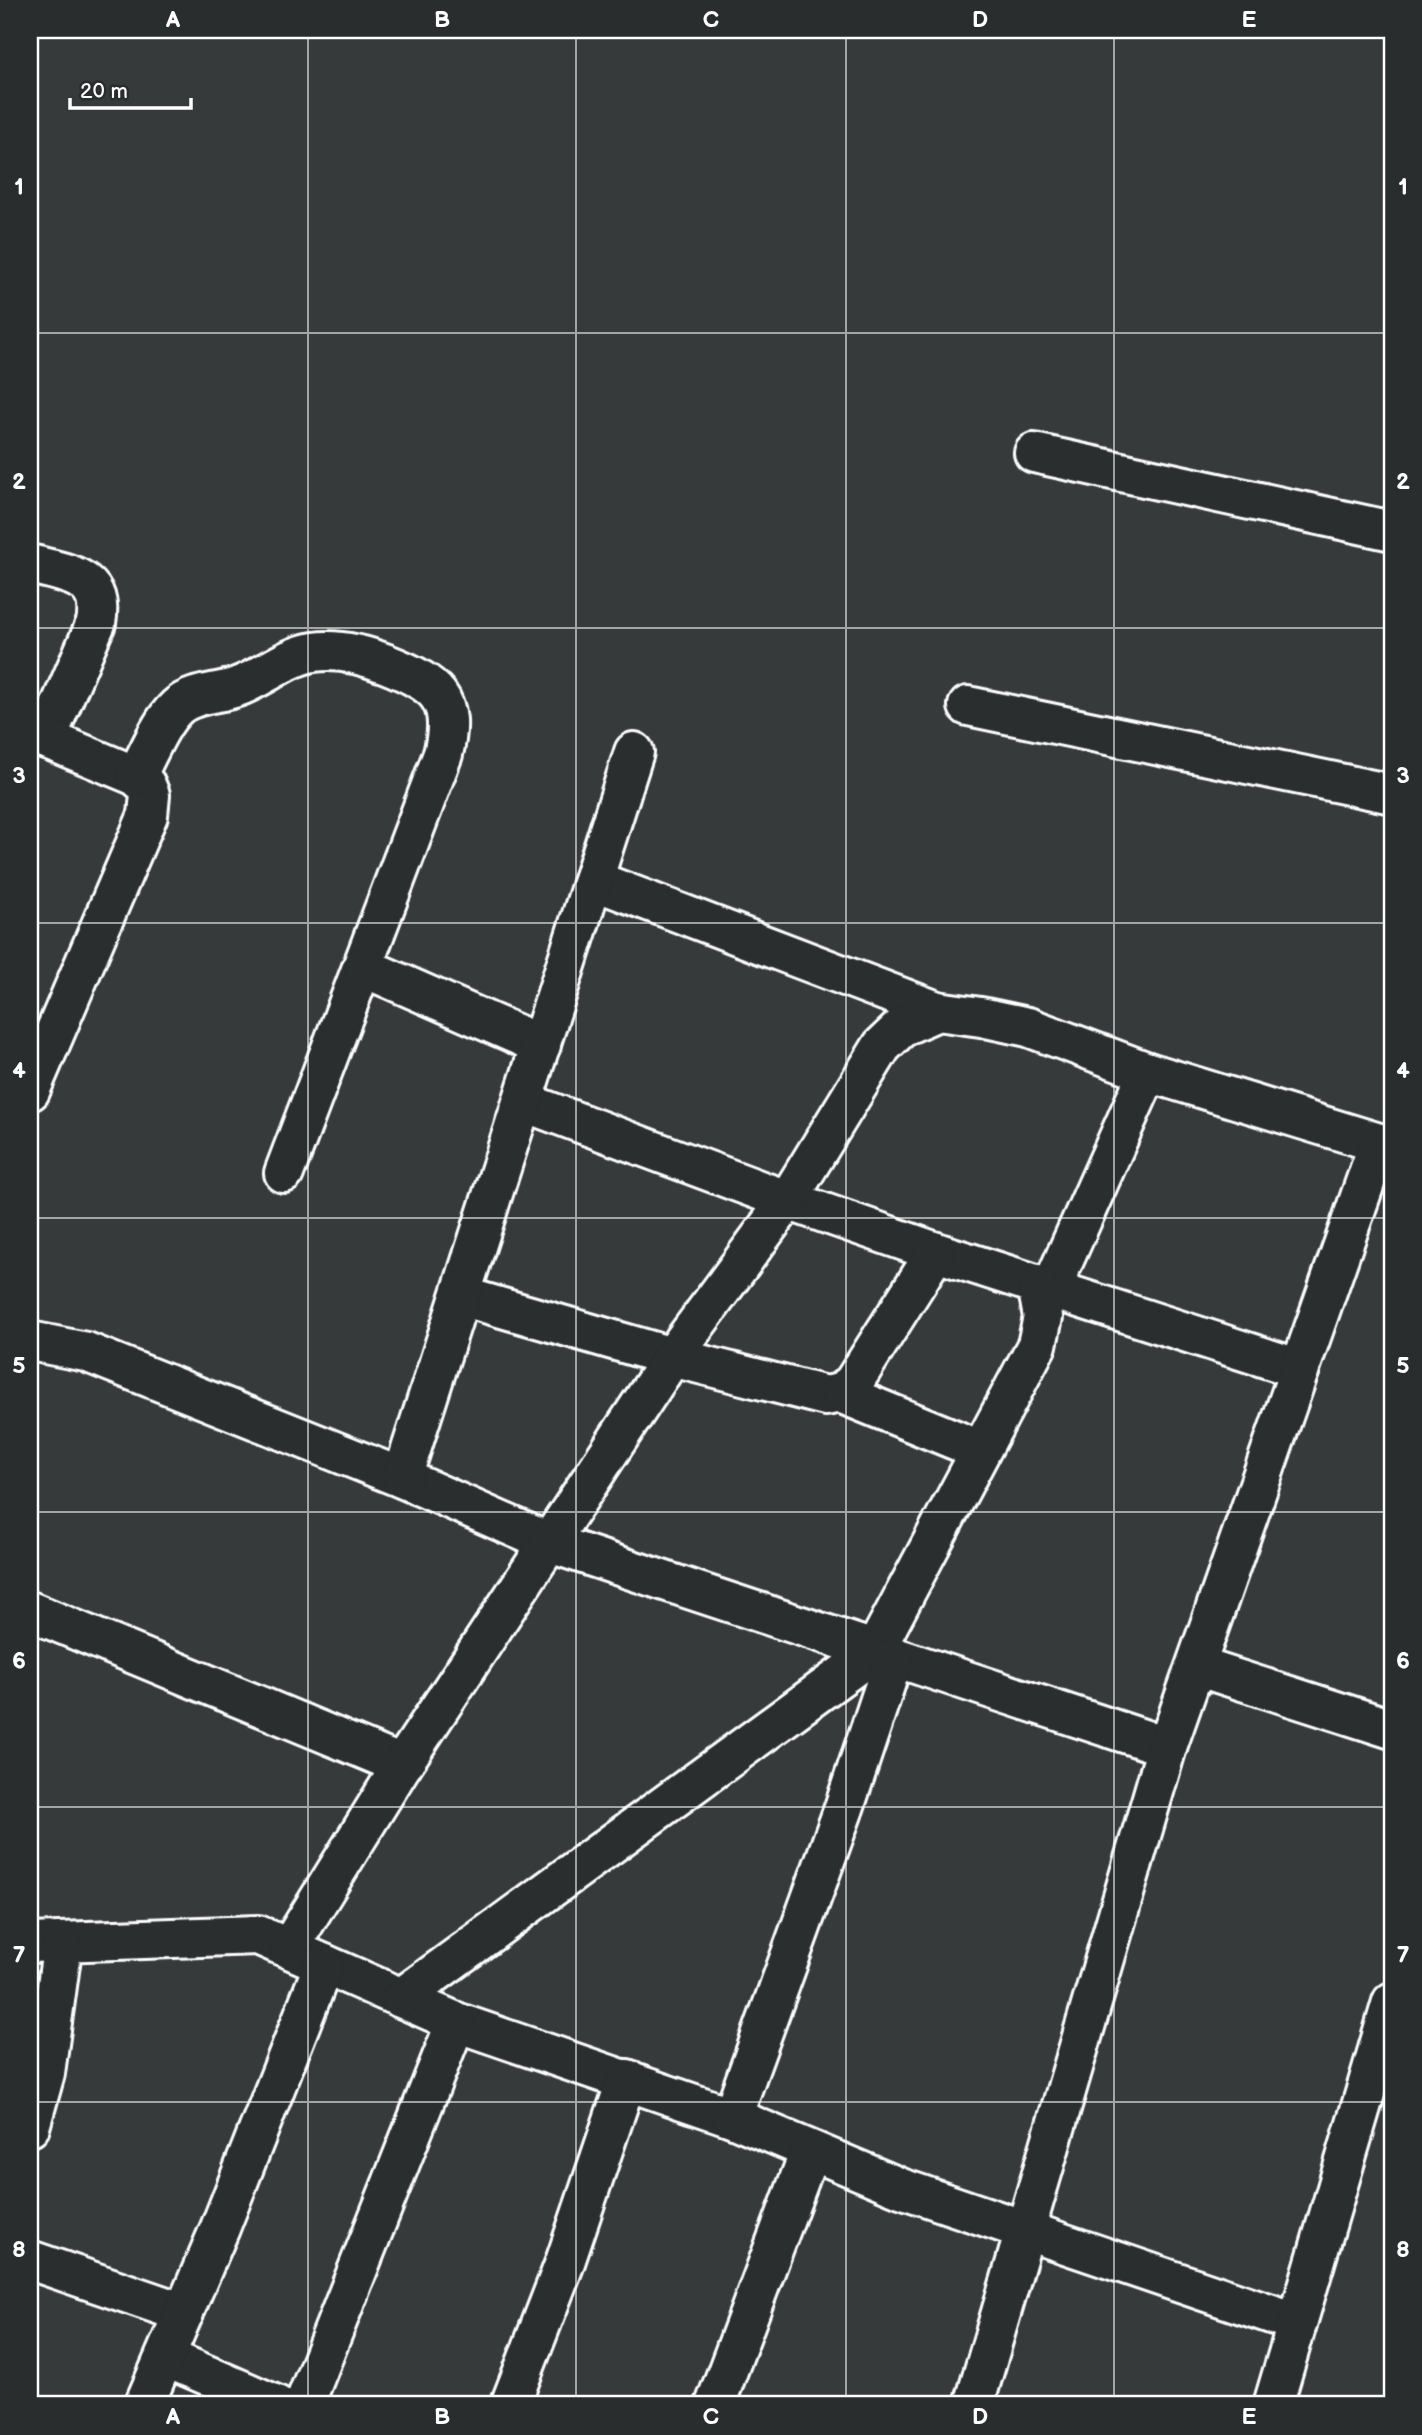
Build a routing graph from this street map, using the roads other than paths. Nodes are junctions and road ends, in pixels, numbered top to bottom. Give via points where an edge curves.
1 (1034, 453) dead end
2 (1392, 531) edge
3 (30, 564) edge
4 (968, 706) dead end
5 (38, 736) edge
6 (635, 752) dead end
7 (136, 776) junction
8 (1392, 794) edge
9 (593, 880) junction
10 (363, 967) junction
11 (937, 1011) junction
12 (541, 1045) junction
13 (1148, 1072) junction
14 (30, 1091) edge
15 (524, 1102) junction
16 (1386, 1145) edge
17 (285, 1173) dead end
18 (788, 1201) junction
19 (936, 1252) junction
20 (1044, 1287) junction
21 (461, 1296) junction
22 (30, 1342) edge
23 (672, 1357) junction
24 (1300, 1369) junction
25 (840, 1393) junction
26 (980, 1450) junction
27 (402, 1478) junction
28 (550, 1543) junction
29 (30, 1611) edge
30 (884, 1655) junction
31 (1196, 1666) junction
32 (1392, 1729) edge
33 (1167, 1747) junction
34 (402, 1765) junction
35 (46, 1943) edge
36 (289, 1948) junction
37 (324, 1964) junction
38 (401, 1998) junction
39 (456, 2022) junction
40 (1389, 2022) edge
41 (627, 2080) junction
42 (732, 2117) junction
43 (30, 2127) edge
44 (810, 2151) junction
45 (1027, 2231) junction
46 (30, 2260) edge
47 (184, 2313) junction
48 (1295, 2322) junction
49 (165, 2357) junction
50 (144, 2405) edge
51 (276, 2405) edge
52 (304, 2405) edge
53 (510, 2405) edge
54 (715, 2405) edge
55 (974, 2405) edge
56 (1273, 2405) edge

1 - 2 street
3 - 5 street via 88,583 99,606 96,623
4 - 8 street
5 - 7 street
6 - 9 street
7 - 10 street via 176,708 198,696 249,682 293,658 336,651 367,656 421,677 442,700 448,734
7 - 14 street via 150,795 148,815
9 - 11 street
9 - 12 street
10 - 12 street
10 - 17 street
11 - 13 street via 1028,1027
11 - 18 street via 903,1026 881,1046
12 - 15 street
13 - 16 street
13 - 20 street
15 - 18 street
15 - 21 street
16 - 24 street
18 - 19 street
18 - 23 street
19 - 20 street
19 - 25 street via 853,1383
20 - 24 street
20 - 26 street via 1041,1333
21 - 23 street
21 - 27 street
22 - 27 street via 86,1352
23 - 25 street via 809,1394
23 - 28 street
24 - 31 street
25 - 26 street
26 - 30 street
27 - 28 street
28 - 30 street
28 - 34 street
29 - 34 street
30 - 33 street
30 - 38 street
30 - 42 street via 848,1796
31 - 32 street
31 - 33 street
33 - 45 street
34 - 36 street
35 - 36 street via 258,1935
35 - 43 street via 45,2073
36 - 37 street
37 - 38 street
37 - 47 street
38 - 39 street
39 - 41 street
39 - 52 street
40 - 48 street
41 - 42 street
41 - 53 street via 564,2266
42 - 44 street
44 - 45 street
44 - 54 street
45 - 48 street
45 - 55 street
46 - 47 street
47 - 49 street
48 - 56 street
49 - 50 street
49 - 51 street

